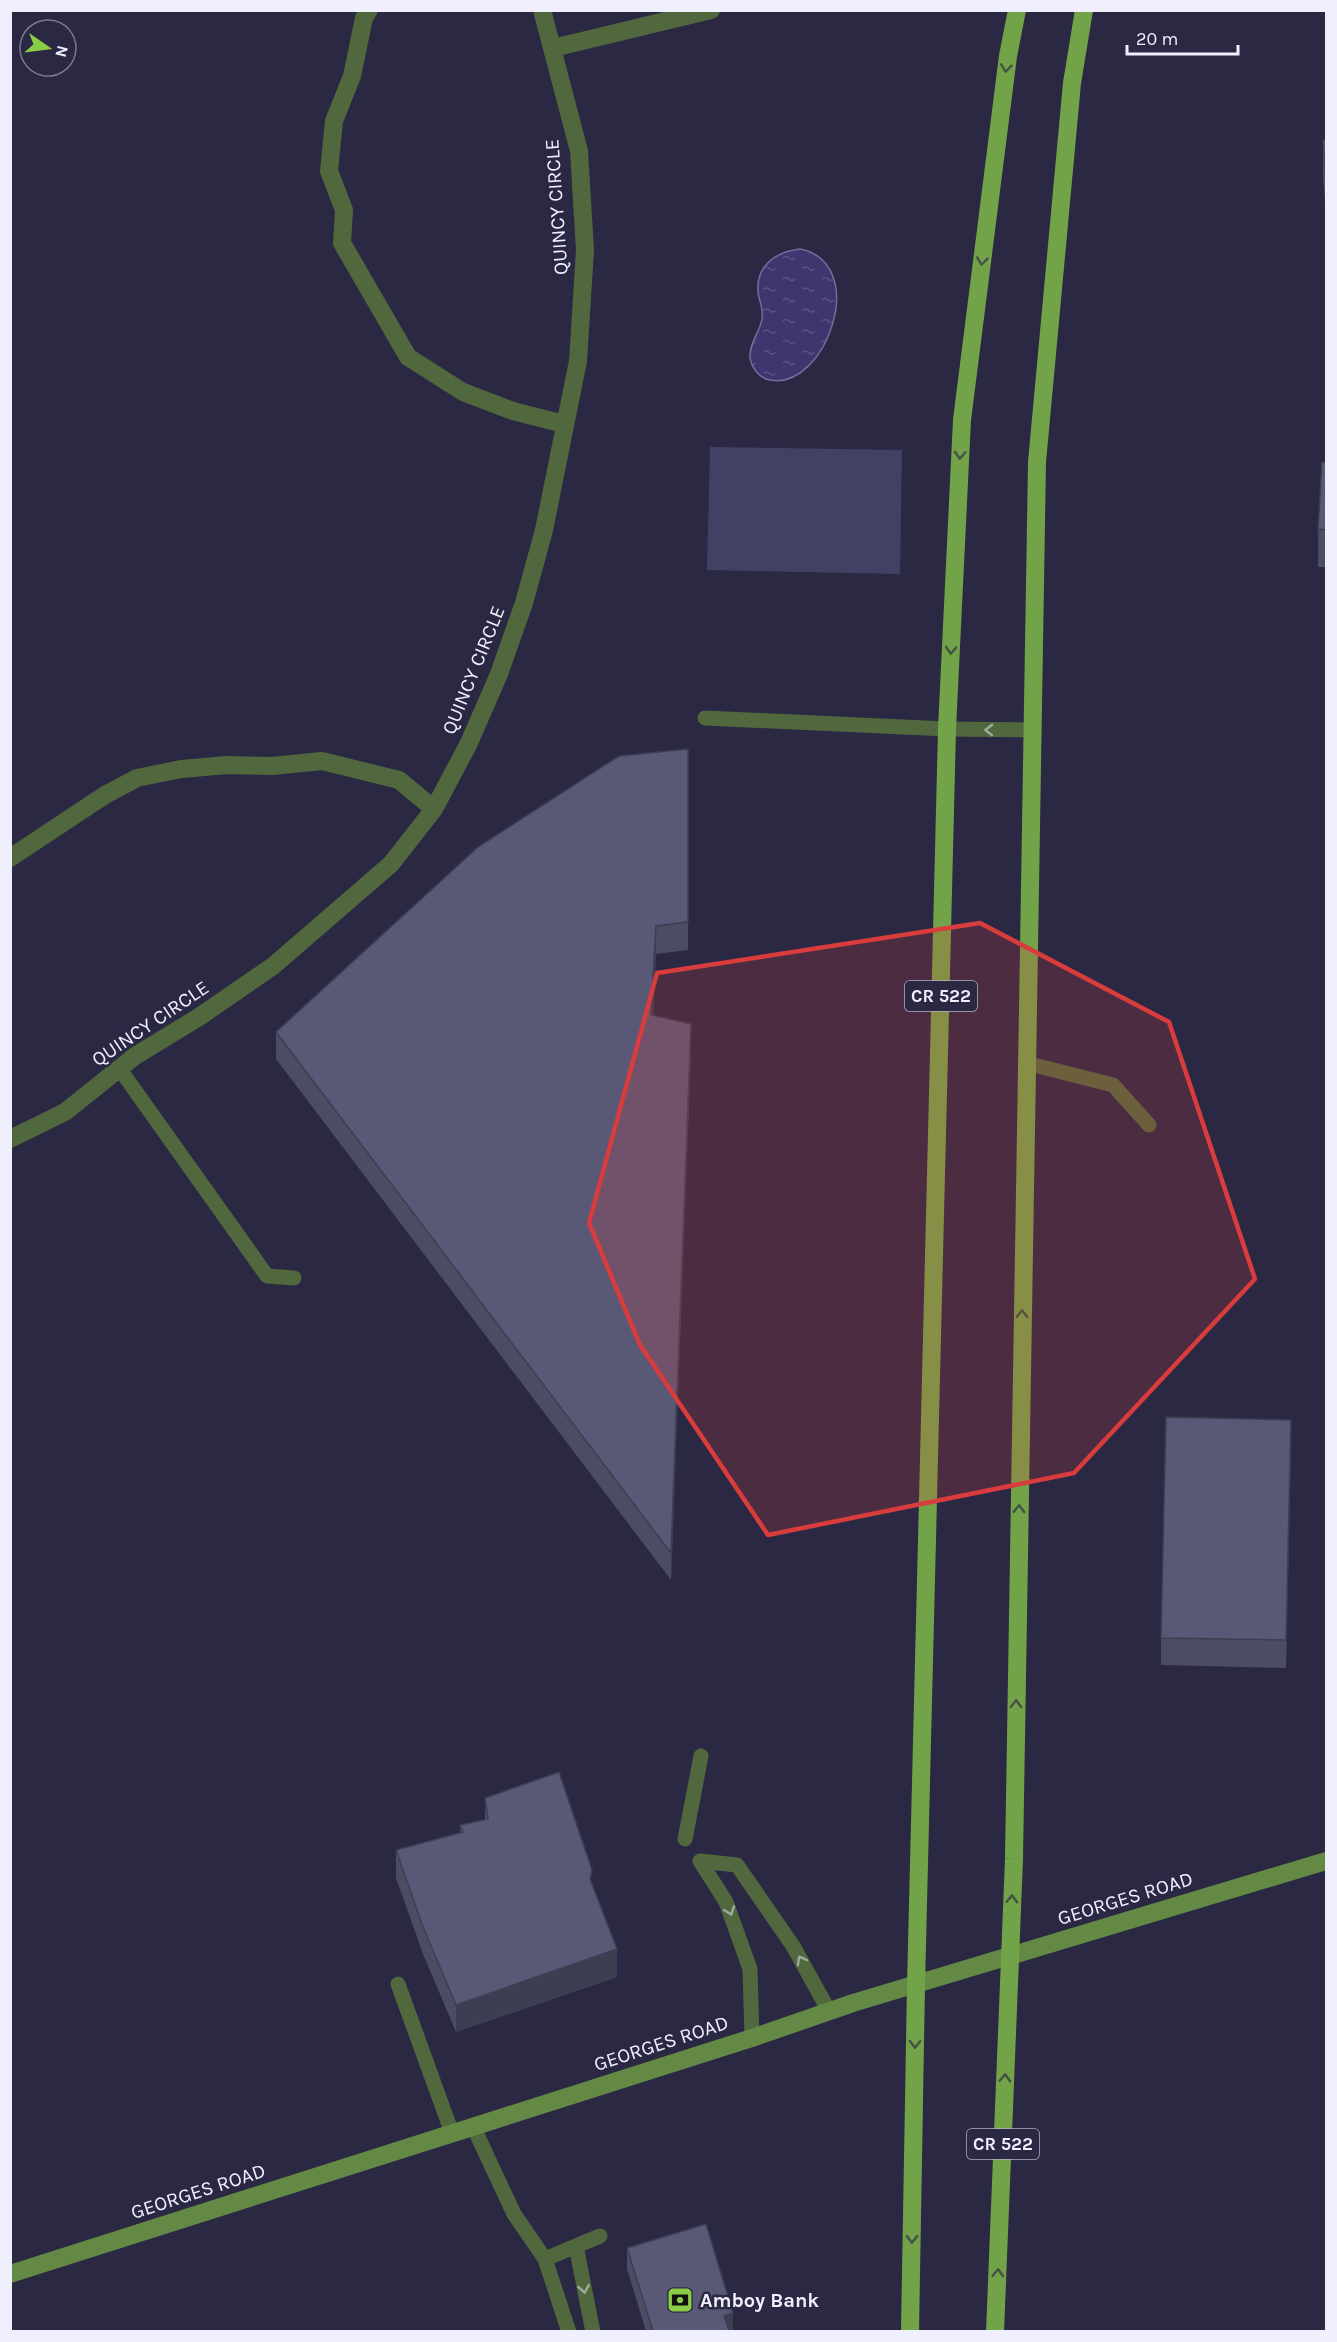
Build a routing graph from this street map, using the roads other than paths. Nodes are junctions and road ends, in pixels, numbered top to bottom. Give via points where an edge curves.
1 (369, 10) edge
2 (542, 10) edge
3 (711, 10) edge
4 (1017, 10) edge
5 (1084, 10) edge
6 (553, 48) junction
7 (564, 424) junction
8 (705, 718) dead end
9 (947, 729) junction
10 (1032, 730) junction
11 (434, 809) junction
12 (10, 858) edge
13 (1026, 1063) junction
14 (119, 1068) junction
15 (1149, 1125) dead end
16 (10, 1139) edge
17 (294, 1278) dead end
18 (701, 1756) dead end
19 (686, 1839) dead end
20 (1326, 1861) edge
21 (1010, 1957) junction
22 (398, 1984) dead end
23 (916, 1985) junction
24 (829, 2011) junction
25 (752, 2038) junction
26 (473, 2126) junction
27 (452, 2133) junction
28 (600, 2236) dead end
29 (576, 2246) junction
30 (545, 2259) junction
31 (10, 2274) edge
32 (569, 2331) edge
33 (593, 2331) edge
34 (910, 2331) edge
35 (996, 2331) edge

1 - 7 street via 363,18 352,76 334,122 329,171 344,210 342,243 408,357 464,392 513,411
2 - 6 street, QUINCY CIRCLE
3 - 6 street
4 -> 9 main road, CR 522 via 962,420
5 - 10 main road, CR 522 via 1072,82 1037,462
6 - 7 street, QUINCY CIRCLE via 579,151 585,250 578,361
7 - 11 street, QUINCY CIRCLE via 544,530 524,603 500,674
8 - 9 lane
10 -> 9 lane
9 - 23 main road, CR 522
10 - 13 main road, CR 522
11 - 12 street via 399,780 322,761 181,769 137,778 121,786
11 - 14 street, QUINCY CIRCLE via 391,864 273,966
13 - 15 lane via 1113,1085
21 -> 13 main road, CR 522
14 - 16 street, QUINCY CIRCLE via 65,1112
14 - 17 lane via 267,1276
18 - 19 lane
20 - 21 street, GEORGES ROAD
21 - 23 street, GEORGES ROAD
35 -> 21 main road, CR 522
22 - 27 lane
23 - 24 street, GEORGES ROAD
23 -> 34 main road, CR 522
24 - 25 street, GEORGES ROAD
24 -> 25 lane via 793,1946 737,1864 700,1861 726,1902 750,1969
25 - 26 street, GEORGES ROAD
26 - 27 street, GEORGES ROAD
26 - 30 lane via 514,2214
27 - 31 street, GEORGES ROAD
28 - 29 lane
29 - 30 lane
29 -> 33 lane
30 - 32 lane

